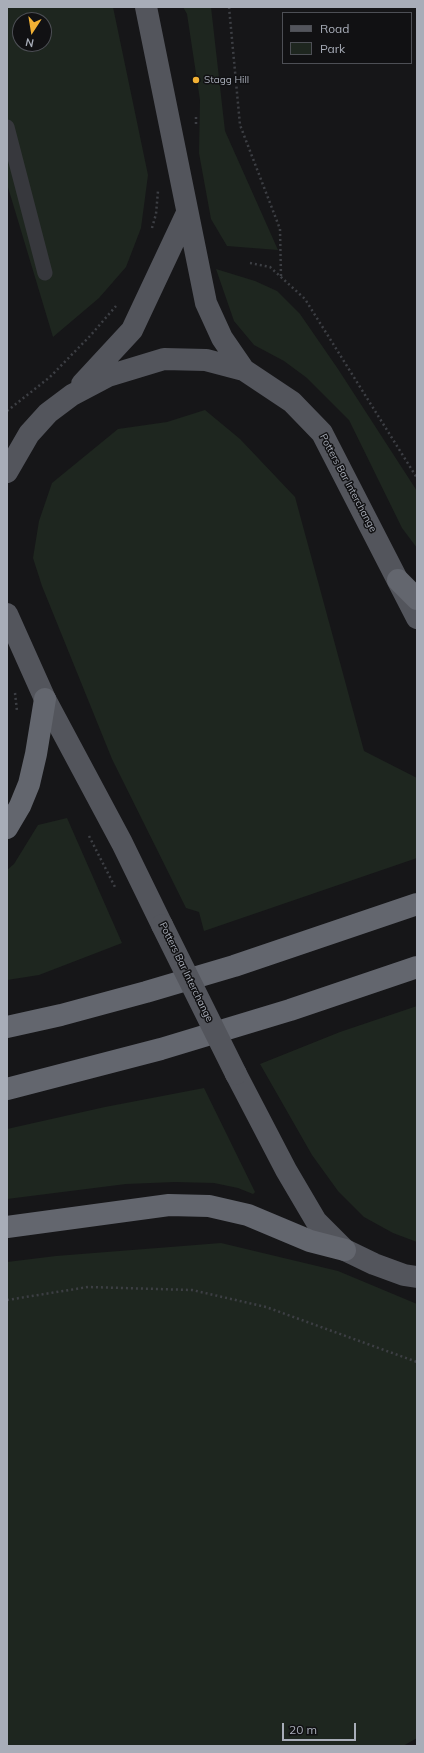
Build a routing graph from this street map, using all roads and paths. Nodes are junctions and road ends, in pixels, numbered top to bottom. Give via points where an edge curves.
1 (146, 7) edge
2 (229, 7) edge
3 (196, 117) dead end
4 (7, 127) edge
5 (196, 131) dead end
6 (159, 185) dead end
7 (187, 213) junction
8 (152, 229) dead end
9 (250, 263) dead end
10 (45, 273) dead end
11 (281, 276) junction
12 (118, 303) dead end
13 (244, 370) junction
14 (72, 395) junction
15 (7, 411) edge
16 (29, 434) junction
17 (7, 444) edge
18 (7, 472) edge
19 (417, 478) edge
20 (398, 580) junction
21 (417, 599) edge
22 (7, 614) edge
23 (417, 618) edge
24 (13, 687) dead end
25 (45, 699) junction
26 (17, 718) dead end
27 (7, 828) edge
28 (86, 829) dead end
29 (118, 893) dead end
30 (417, 904) edge
31 (417, 967) edge
32 (7, 1027) edge
33 (7, 1089) edge
34 (7, 1227) edge
35 (345, 1250) junction
36 (417, 1277) edge
37 (7, 1300) edge
38 (417, 1362) edge

1 - 7 main road
2 - 11 path via 240,125 280,229
3 - 5 path
4 - 10 lane
6 - 8 path
7 - 13 main road via 206,303 222,338
7 - 14 main road via 132,330
9 - 11 path via 270,267
11 - 19 path via 305,299
12 - 15 path via 50,377
13 - 14 main road, Potters Bar Interchange via 206,360 164,359 108,376
13 - 20 main road, Potters Bar Interchange via 292,402 322,433
14 - 16 main road, Potters Bar Interchange via 48,413
16 - 17 main road
16 - 18 main road, Potters Bar Interchange
20 - 21 highway
20 - 23 main road, Potters Bar Interchange
22 - 25 main road, Potters Bar Interchange
24 - 26 path via 17,702
25 - 27 highway via 29,784
25 - 35 main road, Potters Bar Interchange, bridge via 122,843 286,1170 316,1221
28 - 29 path
30 - 32 highway via 190,979 61,1015
31 - 33 highway via 290,1010 161,1049
34 - 35 highway via 169,1205 209,1206 248,1215 310,1241
35 - 36 main road, Potters Bar Interchange via 374,1264
37 - 38 path via 88,1287 192,1290 266,1307

